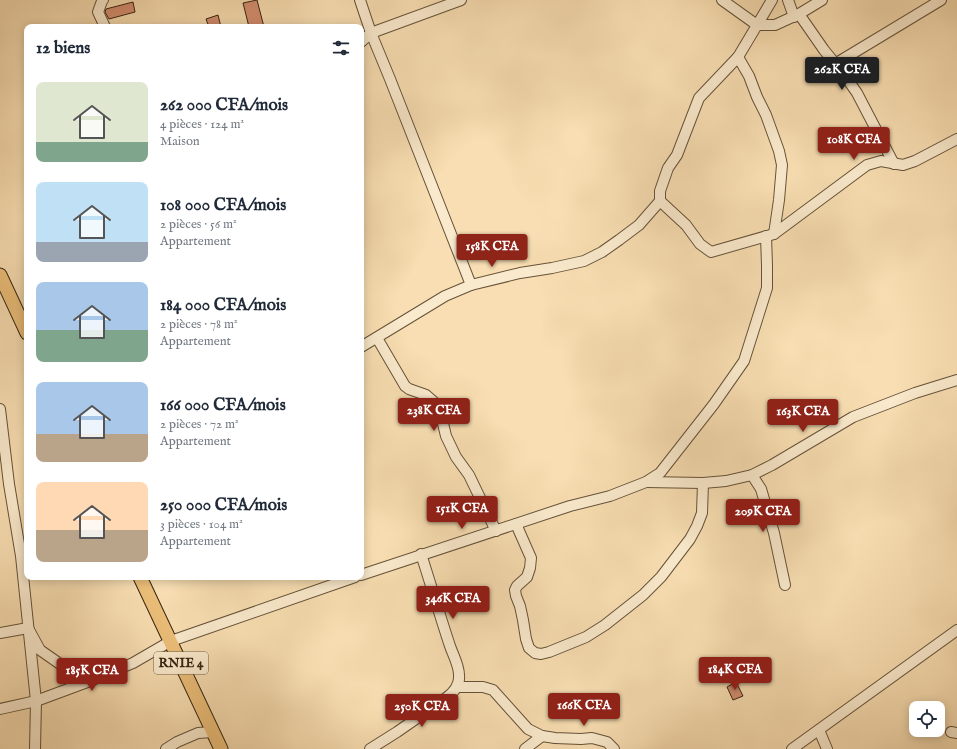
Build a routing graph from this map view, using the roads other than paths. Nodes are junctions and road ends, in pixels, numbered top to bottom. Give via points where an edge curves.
1 (104, 0) edge
2 (360, 0) edge
3 (461, 0) edge
4 (722, 0) edge
5 (772, 0) edge
6 (788, 0) edge
7 (822, 0) edge
8 (941, 0) edge
9 (796, 16) junction
10 (104, 24) edge
11 (757, 26) junction
12 (371, 33) junction
13 (364, 39) edge
14 (738, 57) junction
15 (836, 64) junction
16 (957, 139) edge
17 (894, 164) junction
18 (660, 200) junction
19 (770, 235) junction
20 (0, 275) edge
21 (471, 285) junction
22 (24, 327) edge
23 (377, 338) junction
24 (364, 345) edge
25 (957, 380) edge
26 (0, 410) edge
27 (752, 475) junction
28 (646, 482) junction
29 (703, 483) junction
30 (516, 524) junction
31 (496, 531) junction
32 (421, 554) junction
33 (364, 574) edge
34 (141, 580) edge
35 (346, 580) edge
36 (785, 585) dead end
37 (28, 628) junction
38 (957, 630) edge
39 (0, 633) edge
40 (170, 641) junction
41 (90, 681) junction
42 (457, 687) junction
43 (36, 701) junction
44 (0, 710) edge
45 (819, 730) junction
46 (212, 732) junction
47 (542, 736) junction
48 (35, 749) edge
49 (166, 749) edge
50 (221, 749) edge
51 (370, 749) edge
52 (525, 749) edge
53 (614, 749) edge
54 (792, 749) edge
55 (827, 749) edge

1 - 10 street via 98,12
2 - 12 street
3 - 12 street
4 - 11 street
5 - 11 street
6 - 9 street
7 - 9 street
8 - 15 street
9 - 11 street via 775,25
9 - 15 street
11 - 14 street
12 - 13 street
12 - 21 street
14 - 18 street via 699,98 677,155 668,168 660,191
14 - 19 street via 766,115 782,165 779,200
15 - 17 street via 857,93
16 - 17 street via 915,161 903,165
17 - 19 street via 882,161 867,165
18 - 19 street via 686,225 700,244 711,252
18 - 21 street via 639,225 602,252 584,261
19 - 28 street via 767,288 744,361 660,473
20 - 22 main road
21 - 23 street via 445,296
23 - 24 street
23 - 31 street via 405,386 426,395 434,402 456,458 469,476
25 - 27 street via 853,417
26 - 37 street via 18,532
27 - 29 street
27 - 36 street via 761,489
28 - 29 street
28 - 30 street via 610,496
29 - 30 street via 702,513 697,526 661,577 605,625 586,637 541,654 529,648 516,596 517,586 527,577 531,558
30 - 31 street
31 - 32 street
32 - 33 street
32 - 42 street via 458,666 460,676
34 - 40 main road, RNIE 4
35 - 40 street
37 - 39 street
37 - 41 street via 40,650 70,671
37 - 43 street
38 - 45 street
40 - 41 street via 133,663
40 - 46 main road, RNIE 4
41 - 43 street
42 - 47 street via 483,687 493,690 528,729
42 - 51 street via 452,694
43 - 44 street
43 - 48 street
45 - 54 street
45 - 55 street
46 - 49 street via 198,733
46 - 50 main road, RNIE 4
47 - 52 street
47 - 53 street via 592,738 607,742

